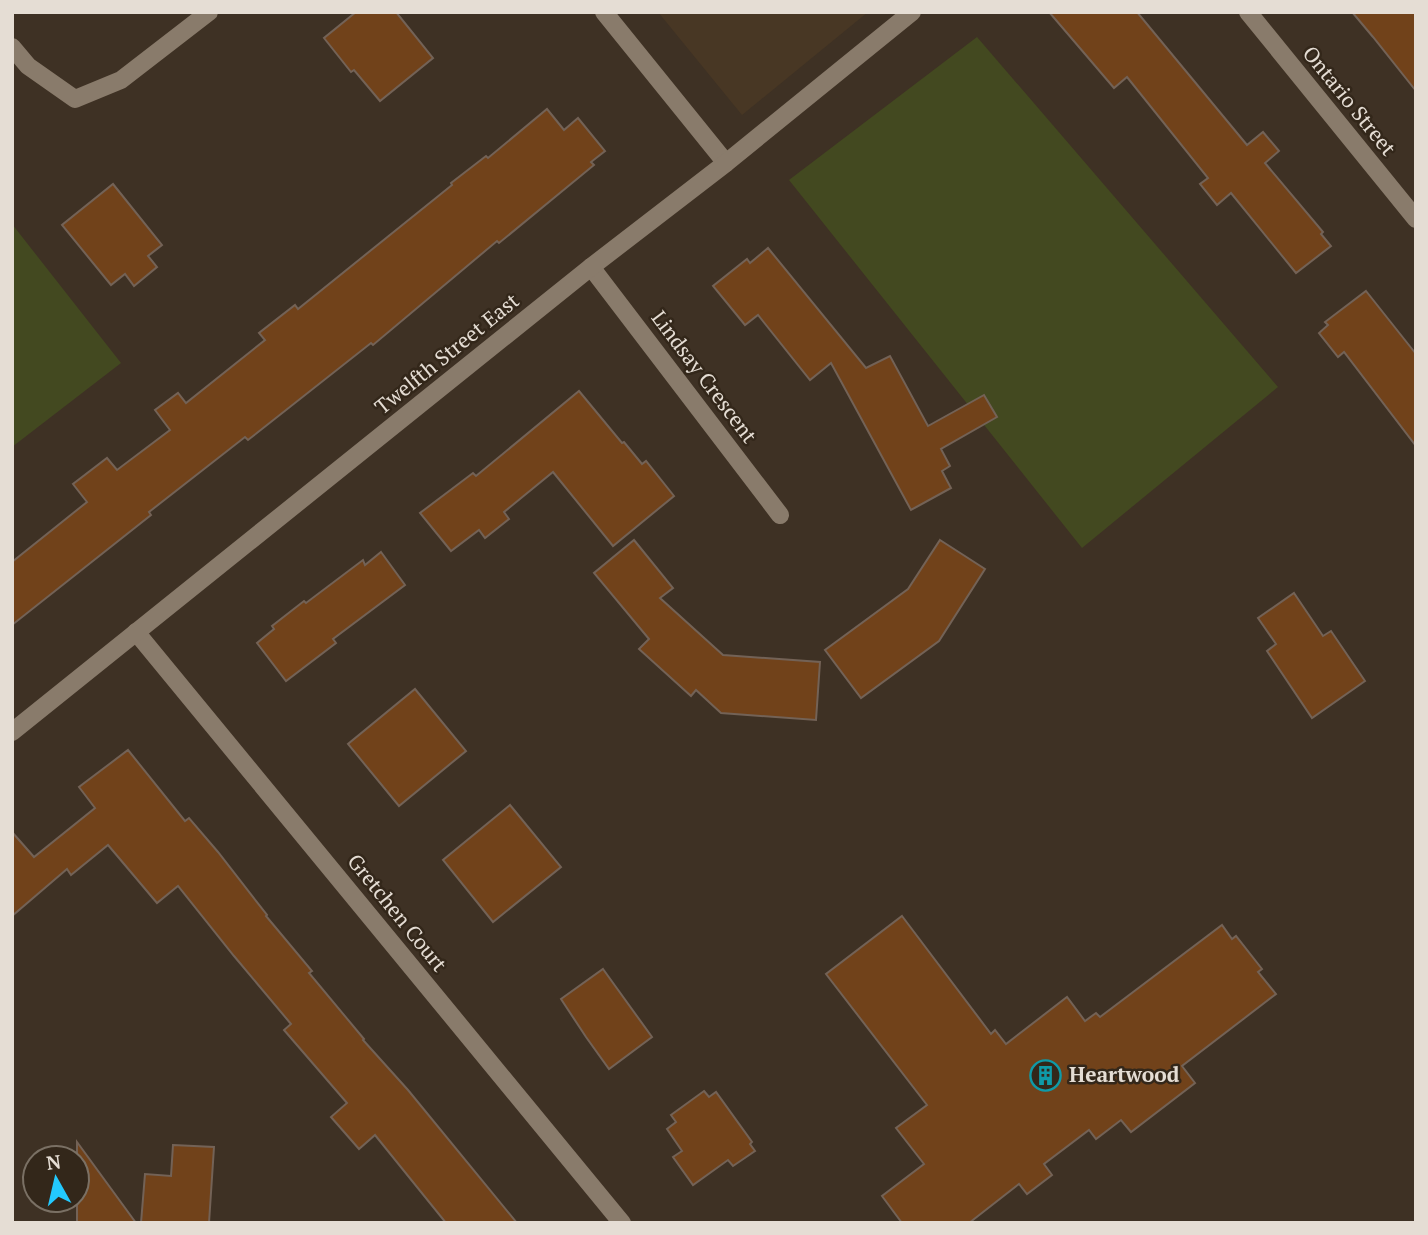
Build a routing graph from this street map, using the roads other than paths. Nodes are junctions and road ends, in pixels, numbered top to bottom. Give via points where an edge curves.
1 (209, 12) edge
2 (604, 12) edge
3 (912, 12) edge
4 (1248, 12) edge
5 (12, 47) edge
6 (726, 163) junction
7 (1416, 219) edge
8 (591, 267) junction
9 (780, 515) dead end
10 (136, 632) junction
11 (12, 732) edge
12 (622, 1223) edge

1 - 5 street via 121,80 75,99 27,66
2 - 6 street
3 - 6 street, Twelfth Street East
4 - 7 street, Ontario Street
6 - 8 street, Twelfth Street East
8 - 9 street, Lindsay Crescent
8 - 10 street, Twelfth Street East
10 - 11 street, Twelfth Street East
10 - 12 street, Gretchen Court

